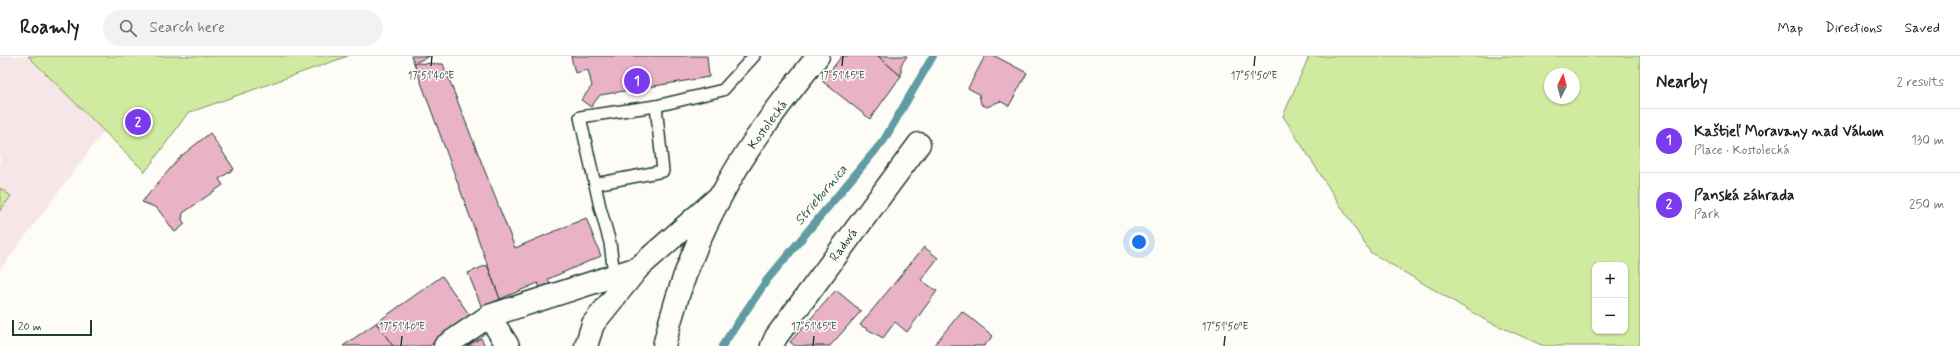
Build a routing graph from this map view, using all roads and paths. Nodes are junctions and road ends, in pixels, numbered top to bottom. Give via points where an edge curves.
1 (754, 56) edge
2 (818, 56) edge
3 (656, 106) junction
4 (919, 144) dead end
5 (595, 184) junction
6 (721, 195) junction
7 (638, 268) junction
8 (614, 274) junction
9 (490, 316) junction
10 (445, 346) edge
11 (508, 346) edge
12 (586, 346) edge
13 (664, 346) edge
14 (772, 346) edge

1 - 3 lane via 723,90
2 - 6 street, Kostolecká via 762,131
3 - 5 lane via 663,171
3 - 5 lane via 580,117
4 - 14 street, Radová via 776,336
5 - 8 lane via 610,243
6 - 7 street, Kostolecká
6 - 13 street, Kostolecká via 691,260
7 - 8 street, Kostolecká
7 - 12 street, Kostolecká via 594,324
8 - 9 street, Kostolecká
9 - 10 street, Kostolecká
9 - 11 street

